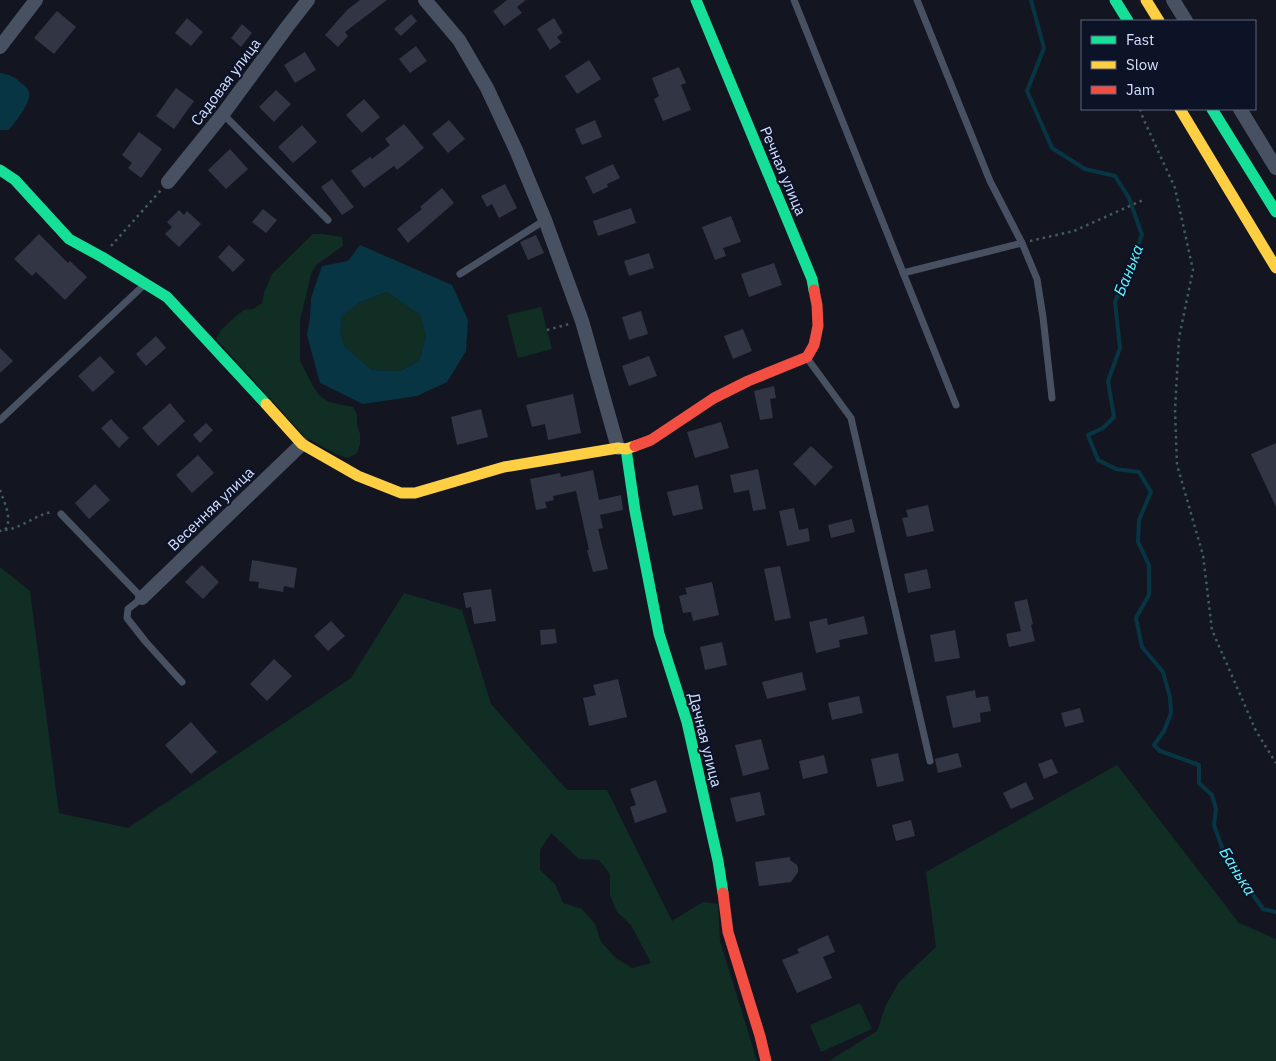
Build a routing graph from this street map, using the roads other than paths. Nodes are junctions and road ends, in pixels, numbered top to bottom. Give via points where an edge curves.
1 (36, 0) edge
2 (308, 0) edge
3 (425, 0) edge
4 (696, 0) edge
5 (794, 0) edge
6 (917, 0) edge
7 (1115, 0) edge
8 (1146, 0) edge
9 (1173, 0) edge
10 (1127, 20) edge
11 (1158, 20) edge
12 (1185, 20) edge
13 (0, 47) edge
14 (1181, 110) edge
15 (1213, 110) edge
16 (1241, 110) edge
17 (223, 114) junction
18 (1276, 168) edge
19 (0, 170) edge
20 (168, 182) road end
21 (1276, 212) edge
22 (328, 220) dead end
23 (545, 220) junction
24 (1022, 243) junction
25 (1276, 268) edge
26 (903, 273) junction
27 (460, 274) dead end
28 (145, 284) junction
29 (807, 357) junction
30 (1052, 398) dead end
31 (956, 405) dead end
32 (0, 420) edge
33 (302, 444) junction
34 (622, 449) junction
35 (60, 514) road end
36 (142, 598) junction
37 (182, 682) dead end
38 (930, 761) dead end
39 (766, 1061) edge

1 - 13 street
2 - 17 street, Садовая улица
3 - 23 street via 459,40 487,88
4 - 29 street, Речная улица via 812,279 818,326 814,345
5 - 26 lane
6 - 24 lane via 990,181
7 - 10 street
8 - 11 street
9 - 12 street
14 - 25 street
15 - 21 street
16 - 18 street
17 - 20 street, Садовая улица
17 - 22 lane
19 - 28 street via 15,180 69,239
23 - 27 lane
23 - 34 street via 582,321
24 - 26 lane
24 - 30 lane via 1037,279
26 - 31 lane
28 - 32 lane
28 - 33 street via 167,297
29 - 34 street via 714,398 651,440
29 - 38 lane via 851,418
33 - 34 street via 358,476 401,493 415,494 504,467
33 - 36 street, Весенняя улица
34 - 39 street, Дачная улица via 659,634 687,722 718,861 728,932
35 - 36 lane
36 - 37 lane via 128,609 128,618

